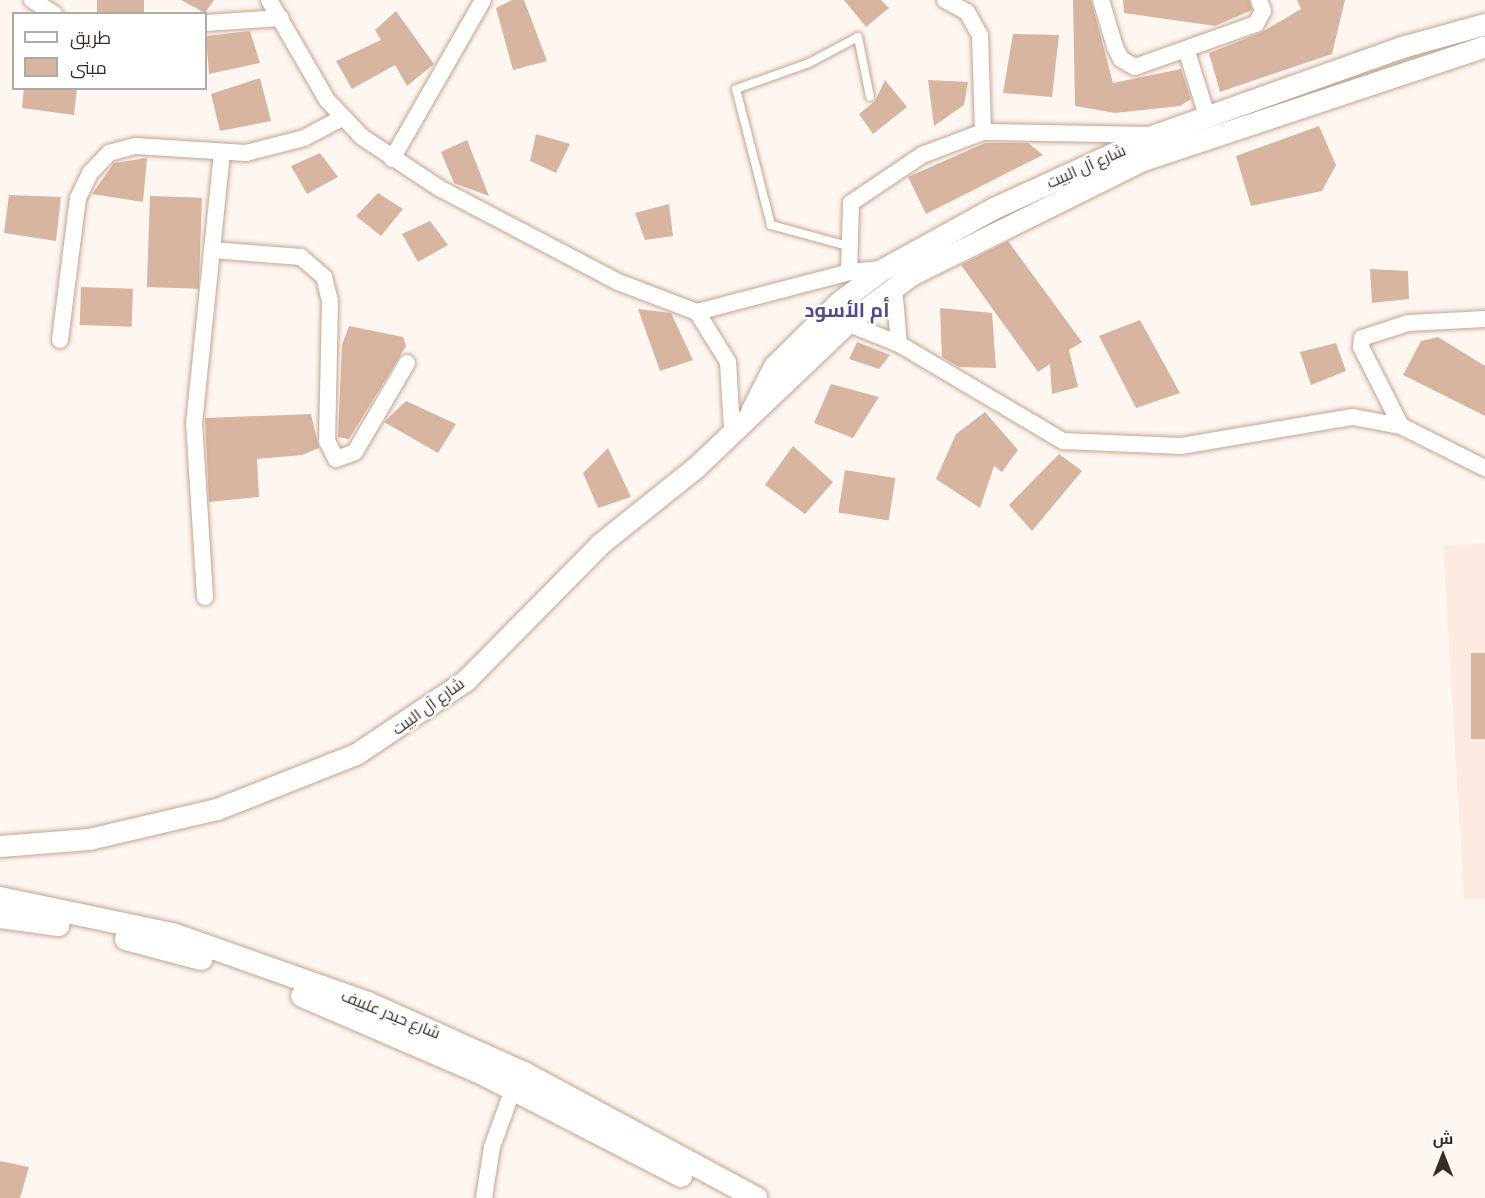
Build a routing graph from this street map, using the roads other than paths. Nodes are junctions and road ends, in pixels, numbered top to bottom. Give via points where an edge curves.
1 (32, 0) edge
2 (269, 0) edge
3 (483, 0) edge
4 (945, 0) edge
5 (1101, 0) edge
6 (1259, 0) edge
7 (51, 12) edge
8 (281, 18) junction
9 (207, 23) edge
10 (1485, 24) edge
11 (1485, 46) edge
12 (1187, 52) junction
13 (870, 97) dead end
14 (1207, 116) junction
15 (342, 118) junction
16 (983, 132) junction
17 (1156, 135) junction
18 (222, 154) junction
19 (392, 159) junction
20 (848, 246) junction
21 (212, 250) junction
22 (932, 253) junction
23 (849, 272) junction
24 (888, 278) junction
25 (697, 312) junction
26 (1485, 319) edge
27 (847, 323) junction
28 (60, 340) dead end
29 (899, 344) junction
30 (407, 363) dead end
31 (751, 411) junction
32 (1401, 426) junction
33 (732, 429) junction
34 (1485, 468) edge
35 (205, 597) dead end
36 (6, 848) edge
37 (0, 898) edge
38 (0, 917) edge
39 (513, 1089) junction
40 (484, 1198) edge
41 (725, 1198) edge
42 (756, 1198) edge

1 - 7 street
2 - 8 street
3 - 19 street
4 - 16 street via 967,12 984,48
5 - 12 street via 1114,47 1127,65
6 - 12 street via 1263,11 1256,24
8 - 9 street
8 - 15 street
10 - 14 street, شارع آل البيت
11 - 22 street, شارع آل البيت via 1143,160
12 - 14 street
13 - 20 lane via 858,37 846,39 809,63 736,89 771,225
14 - 17 street, شارع آل البيت
15 - 18 street via 287,144
15 - 19 street
16 - 17 street
16 - 20 street via 922,155 859,194 847,214
17 - 22 street, شارع آل البيت
18 - 21 street
18 - 28 street via 124,146 96,164 78,198
19 - 25 street via 588,268
20 - 23 street
21 - 30 street via 301,257 324,277 330,301 327,441 336,459 355,452
21 - 35 street via 194,424
22 - 24 street, شارع آل البيت
23 - 24 street
23 - 25 street
24 - 27 street, شارع آل البيت
24 - 29 street
24 - 31 street, شارع آل البيت via 790,347
25 - 33 street via 728,362
26 - 32 street via 1408,323 1362,338 1361,347
27 - 29 street
27 - 31 street, شارع آل البيت via 781,391
29 - 32 street via 1048,435 1081,445 1181,446 1328,418
31 - 33 street, شارع آل البيت
32 - 34 street
33 - 36 street, شارع آل البيت via 696,467 600,544 493,655 435,705 381,739 321,770 217,809 89,839
37 - 42 main road, شارع حيدر علييف via 173,934 368,1003 524,1073
38 - 39 main road, شارع حيدر علييف via 117,936 242,972
39 - 40 street via 492,1147
39 - 41 main road, شارع حيدر علييف

